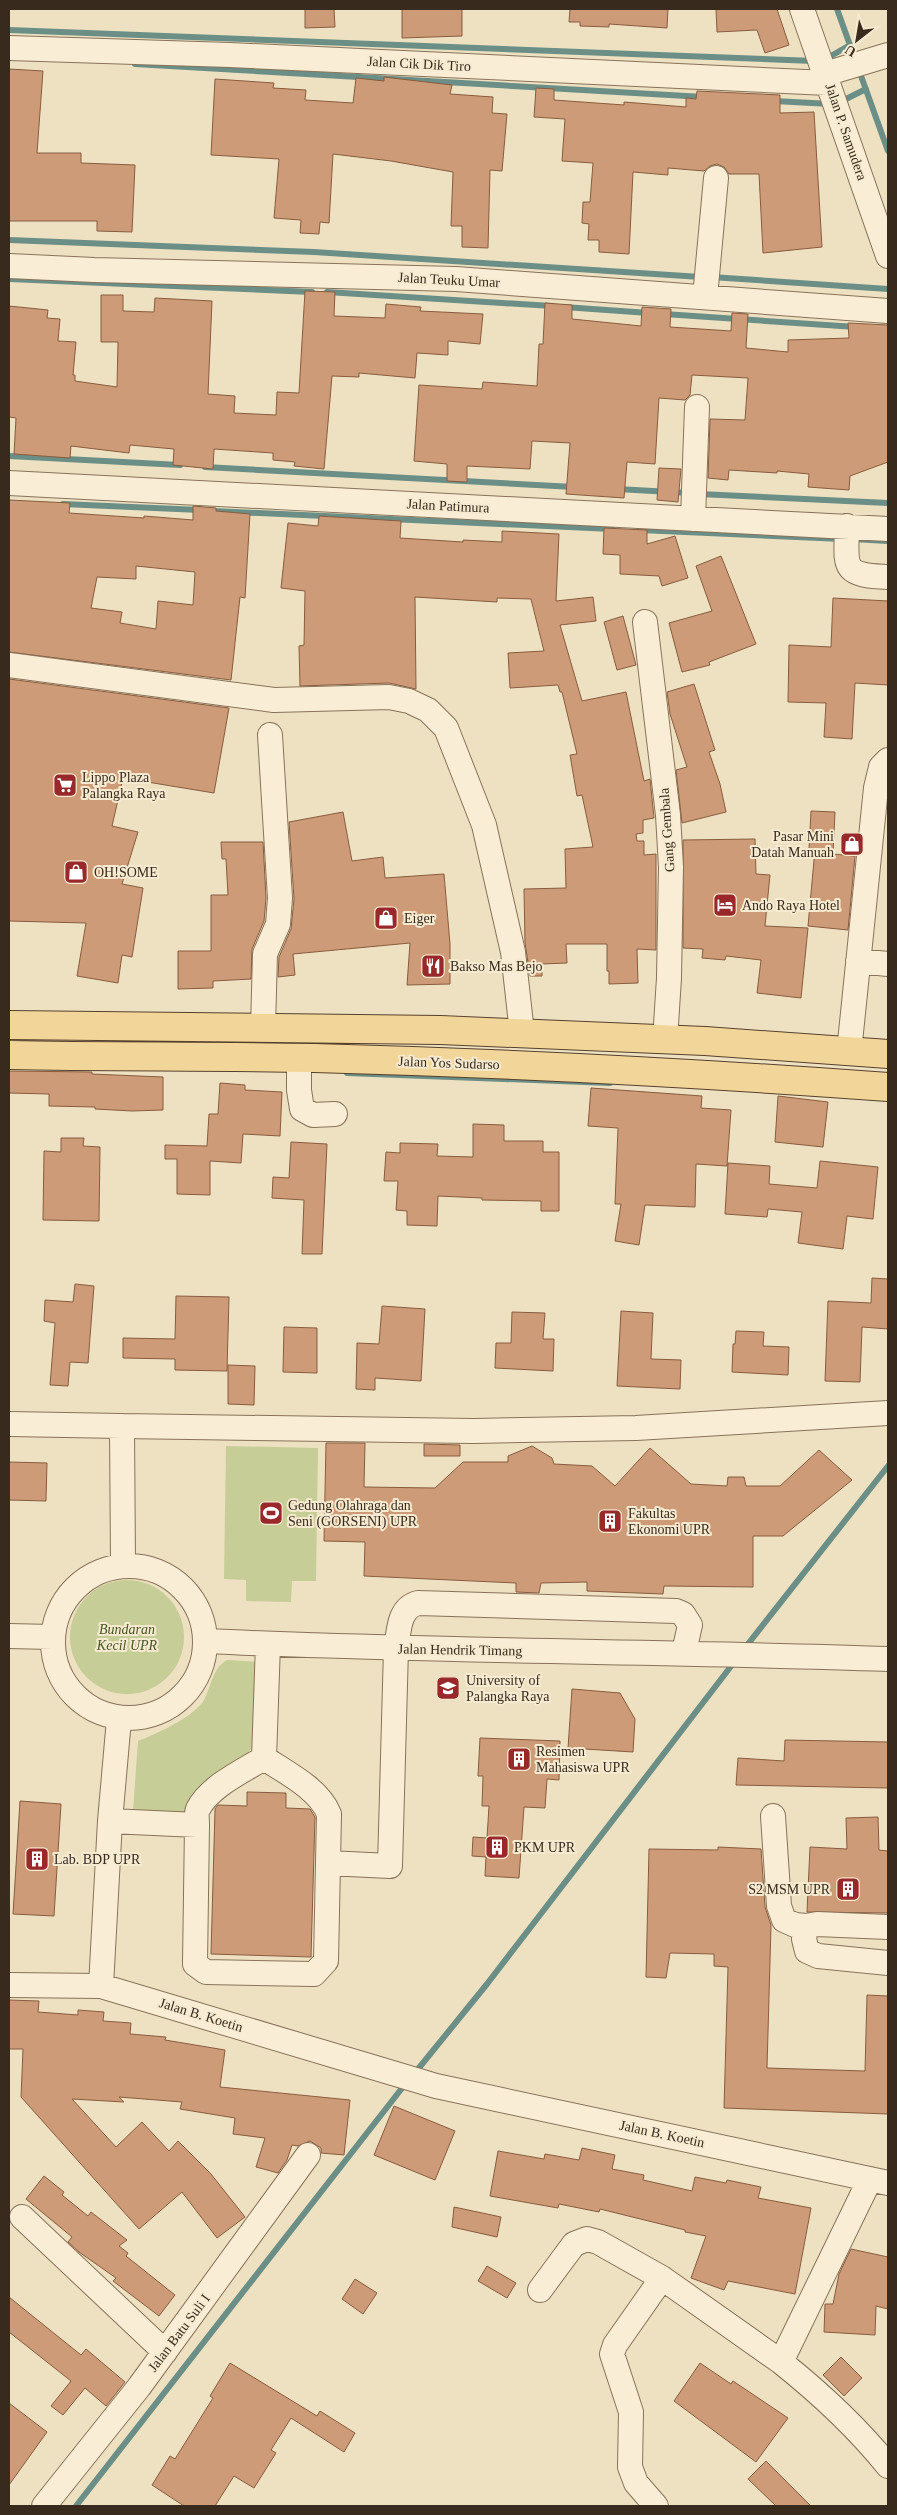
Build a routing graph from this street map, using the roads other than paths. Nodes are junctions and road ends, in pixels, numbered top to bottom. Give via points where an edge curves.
1 (802, 9) edge
2 (9, 48) edge
3 (877, 59) edge
4 (827, 79) junction
5 (716, 178) dead end
6 (884, 232) edge
7 (888, 256) edge
8 (9, 266) edge
9 (705, 297) junction
10 (888, 311) edge
11 (697, 407) dead end
12 (9, 483) edge
13 (693, 519) junction
14 (846, 526) junction
15 (888, 529) edge
16 (888, 577) edge
17 (646, 622) dead end
18 (9, 665) edge
19 (270, 735) dead end
20 (888, 760) edge
21 (858, 961) junction
22 (888, 964) edge
23 (9, 1025) edge
24 (263, 1028) junction
25 (394, 1030) junction
26 (522, 1034) junction
27 (666, 1040) junction
28 (715, 1042) junction
29 (849, 1052) junction
30 (888, 1054) edge
31 (9, 1055) edge
32 (298, 1058) junction
33 (397, 1061) junction
34 (717, 1075) junction
35 (888, 1087) edge
36 (335, 1114) dead end
37 (888, 1413) edge
38 (9, 1424) edge
39 (122, 1426) junction
40 (123, 1566) junction
41 (9, 1636) edge
42 (52, 1637) junction
43 (206, 1641) junction
44 (268, 1644) junction
45 (396, 1649) junction
46 (684, 1652) junction
47 (888, 1658) edge
48 (119, 1719) junction
49 (264, 1758) junction
50 (773, 1816) dead end
51 (110, 1821) junction
52 (197, 1825) junction
53 (328, 1863) junction
54 (806, 1926) junction
55 (888, 1926) edge
56 (888, 1963) edge
57 (9, 1985) edge
58 (101, 1986) junction
59 (308, 2155) dead end
60 (879, 2181) edge
61 (22, 2217) dead end
62 (662, 2278) junction
63 (540, 2290) dead end
64 (165, 2352) junction
65 (781, 2362) junction
66 (888, 2466) edge
67 (44, 2506) edge
68 (656, 2506) edge

1 - 4 street, Jalan P. Samudera
2 - 4 street, Jalan Cik Dik Tiro
3 - 4 street, Jalan Cik Dik Tiro
4 - 6 street, Jalan P. Samudera
5 - 9 street
6 - 7 street, Jalan P. Samudera
8 - 9 street, Jalan Teuku Umar via 456,279
9 - 10 street, Jalan Teuku Umar
11 - 13 street
12 - 13 street, Jalan Patimura
13 - 14 street, Jalan Patimura
14 - 15 street, Jalan Patimura
14 - 16 street via 846,556 850,570 871,577
17 - 27 street, Gang Gembala via 671,868
18 - 26 street via 274,700 389,697 410,701 428,710 446,728 484,825 514,952
19 - 24 street via 280,898 278,924 265,954
20 - 21 street via 881,767 876,788
21 - 22 street
21 - 29 street
23 - 24 main road
24 - 25 main road
25 - 26 main road
25 - 33 main road
26 - 27 main road
27 - 28 main road
28 - 29 main road
28 - 34 main road
29 - 30 main road
31 - 32 main road, Jalan Yos Sudarso
32 - 33 main road, Jalan Yos Sudarso
32 - 36 street via 302,1109 313,1115
33 - 34 main road, Jalan Yos Sudarso
34 - 35 main road, Jalan Yos Sudarso
37 - 39 street via 606,1429 474,1431
38 - 39 street
39 - 40 street
40 - 42 street via 96,1572 74,1588 59,1610
40 - 43 street via 151,1569 186,1591 200,1615
41 - 42 street
42 - 48 street via 56,1666 71,1691 94,1710
43 - 44 street, Jalan Hendrik Timang
43 - 48 street via 194,1683 175,1703 150,1715
44 - 45 street, Jalan Hendrik Timang
44 - 49 street
45 - 46 street, Jalan Hendrik Timang
45 - 46 street via 402,1615 408,1607 418,1603 676,1611 683,1614 690,1625
45 - 53 street via 390,1866
46 - 47 street, Jalan Hendrik Timang
48 - 51 street
49 - 52 street via 209,1796 197,1810
49 - 53 street via 325,1804 329,1814
50 - 54 street via 782,1916 789,1923
51 - 52 street
51 - 58 street
52 - 53 street via 195,1964 206,1972 314,1974 323,1967 326,1961
54 - 55 street
54 - 56 street via 804,1939 807,1951 818,1956
57 - 58 street, Jalan B. Koetin
58 - 60 street, Jalan B. Koetin via 436,2086
59 - 64 street, Jalan Batu Suli I
60 - 65 street
61 - 64 street
62 - 63 street via 587,2239 574,2244 566,2252
62 - 65 street
62 - 68 street via 612,2354 631,2412 630,2467 636,2483
64 - 67 street, Jalan Batu Suli I
65 - 66 street via 858,2429

